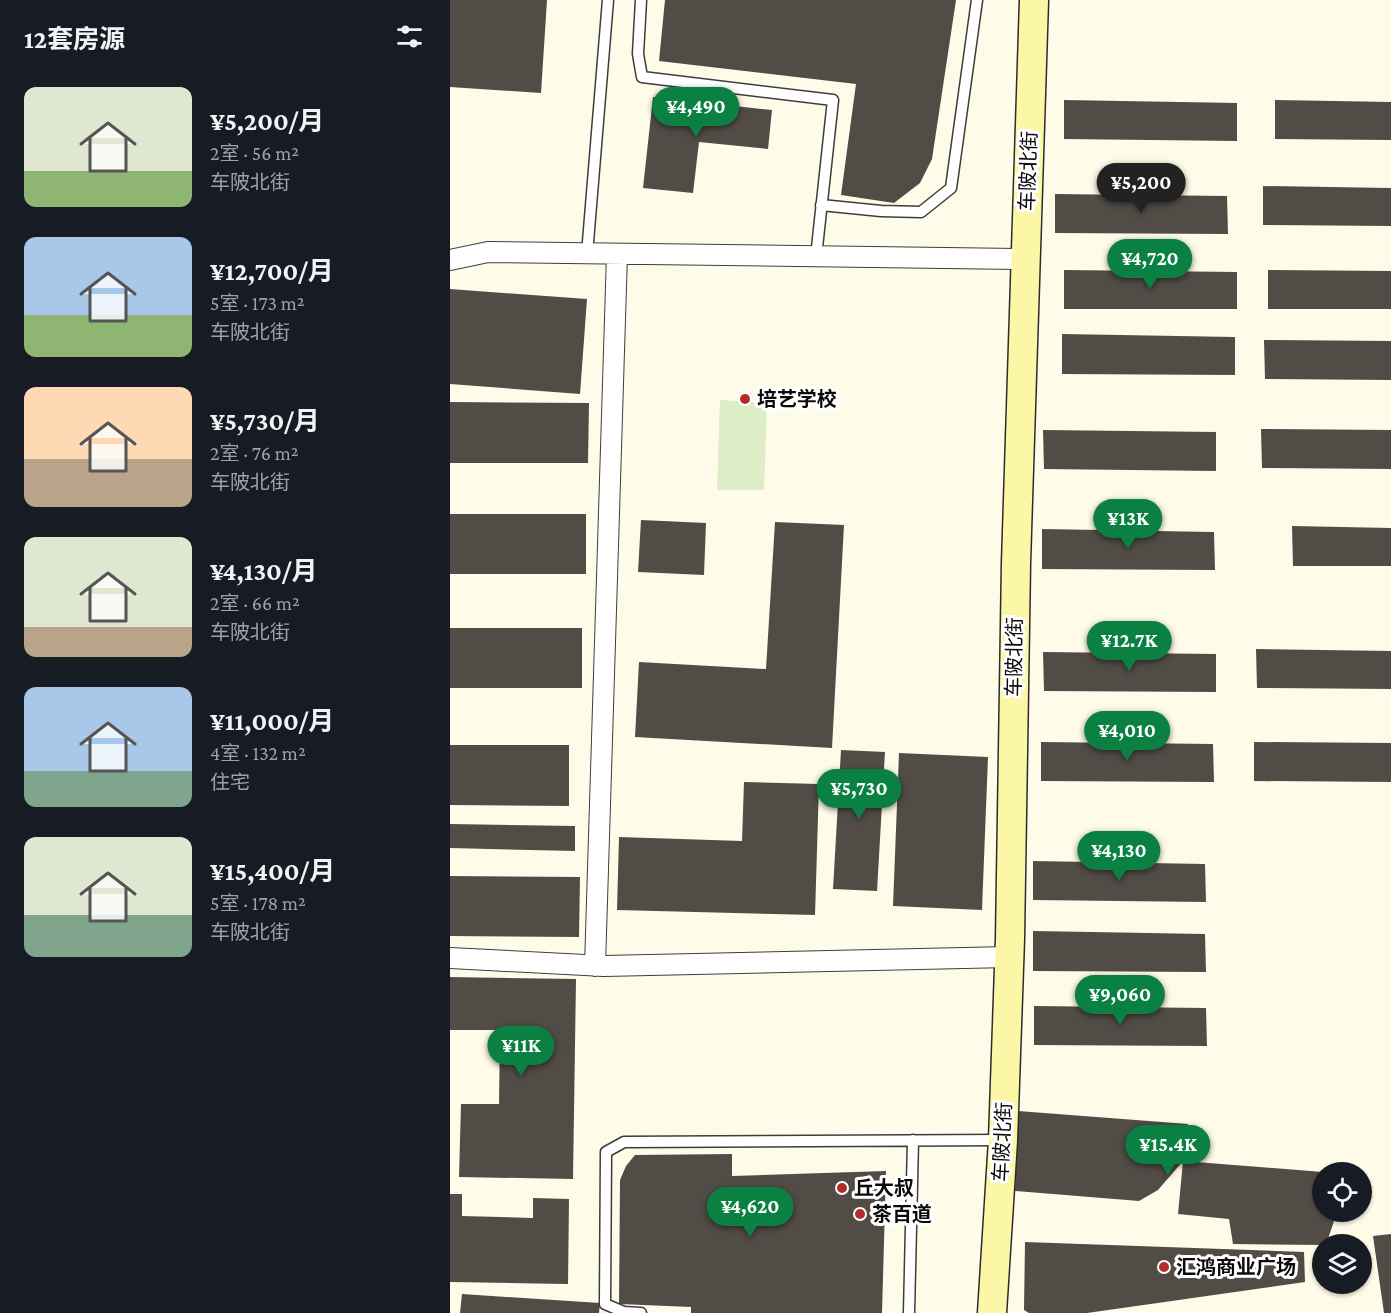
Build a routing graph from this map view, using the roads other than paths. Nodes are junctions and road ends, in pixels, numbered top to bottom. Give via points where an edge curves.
1 (608, 0) edge
2 (641, 0) edge
3 (977, 0) edge
4 (1034, 0) edge
5 (821, 205) junction
6 (587, 254) junction
7 (617, 254) junction
8 (816, 257) junction
9 (450, 260) edge
10 (1025, 260) junction
11 (1009, 957) junction
12 (450, 958) edge
13 (595, 966) junction
14 (913, 1140) junction
15 (1003, 1140) junction
16 (642, 1313) edge
17 (909, 1313) edge
18 (992, 1313) edge

1 - 6 lane
2 - 5 lane via 638,54 642,77 833,100
3 - 5 lane via 951,188 921,212
4 - 10 street, 车陂北街
5 - 8 lane
6 - 7 street
6 - 9 street via 488,252
7 - 8 street
7 - 13 street
8 - 10 street
10 - 11 street, 车陂北街
11 - 13 street
11 - 15 street, 车陂北街
12 - 13 street
14 - 15 lane
14 - 16 lane via 624,1142 606,1152 605,1304 624,1312
14 - 17 lane
15 - 18 street, 车陂北街

